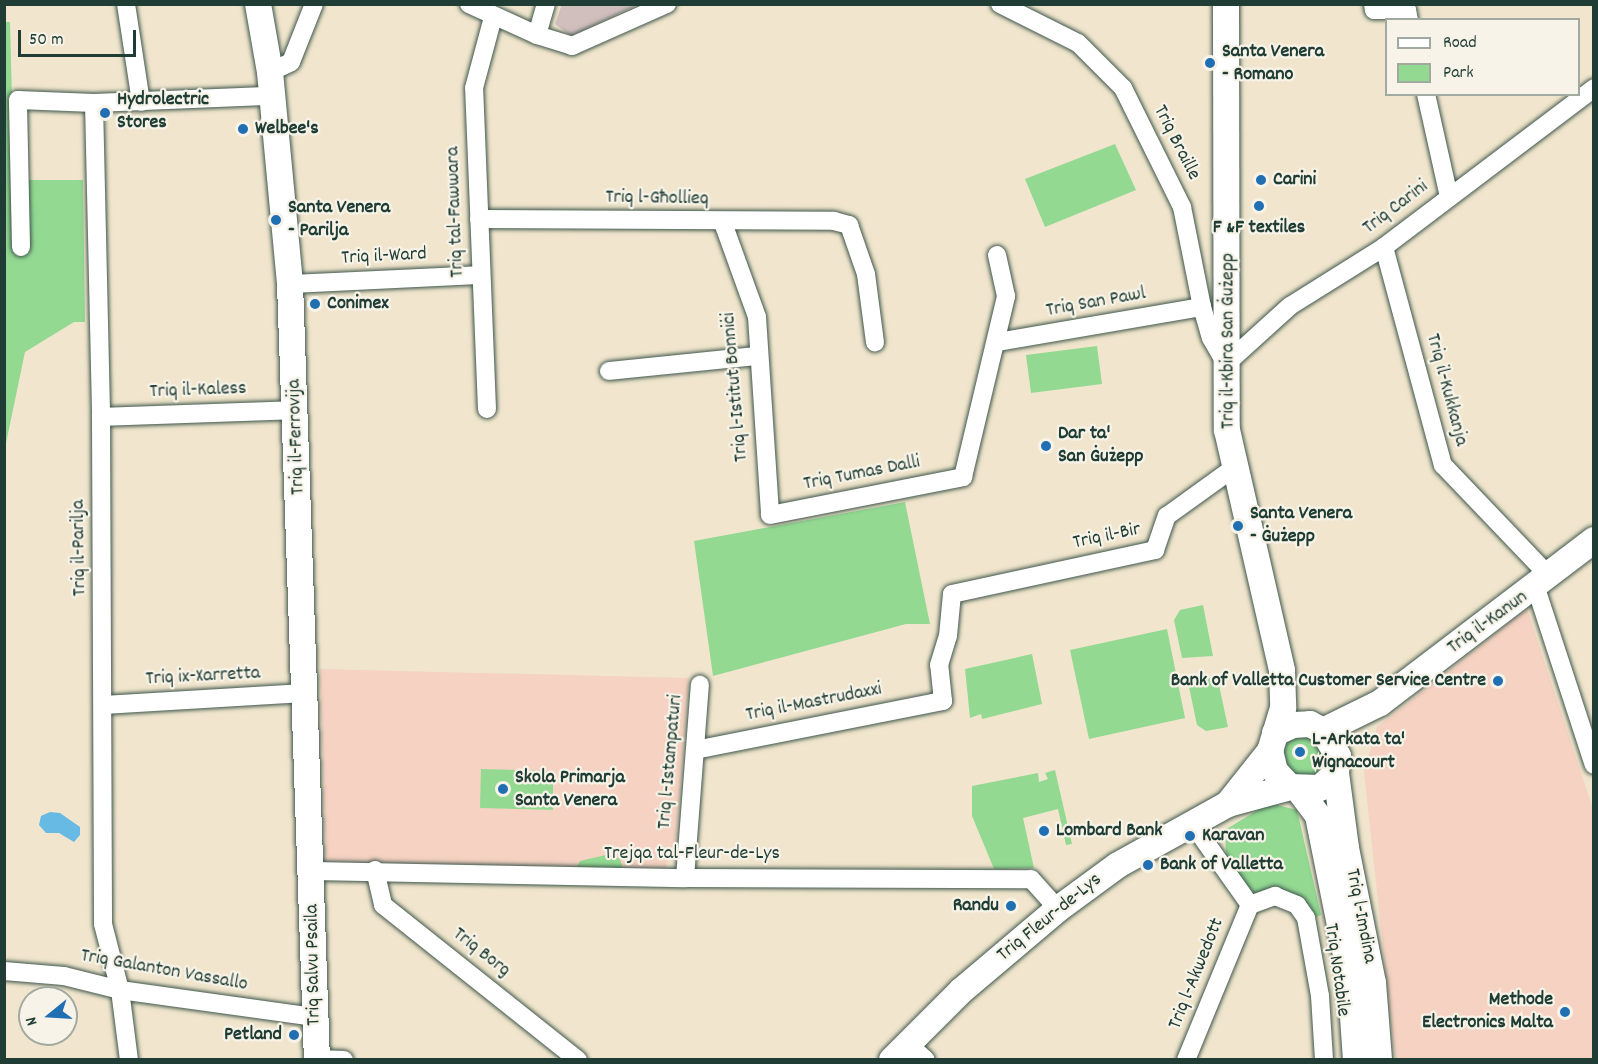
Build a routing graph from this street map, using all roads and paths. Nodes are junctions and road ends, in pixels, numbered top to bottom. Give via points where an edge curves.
1 (126, 4) edge
2 (258, 4) edge
3 (314, 4) edge
4 (469, 4) edge
5 (546, 4) edge
6 (667, 4) edge
7 (1000, 4) edge
8 (1226, 4) edge
9 (1373, 4) edge
10 (493, 17) junction
11 (1409, 18) edge
12 (537, 35) junction
13 (271, 84) junction
14 (1593, 88) edge
15 (1426, 96) edge
16 (141, 102) junction
17 (94, 103) junction
18 (1449, 197) junction
19 (479, 219) junction
20 (723, 223) junction
21 (21, 247) dead end
22 (1383, 247) junction
23 (997, 255) dead end
24 (480, 275) junction
25 (290, 284) junction
26 (1202, 307) junction
27 (874, 342) dead end
28 (997, 342) junction
29 (757, 356) junction
30 (1226, 364) junction
31 (609, 371) dead end
32 (487, 409) dead end
33 (297, 410) junction
34 (101, 417) junction
35 (1234, 467) junction
36 (770, 515) joint
37 (1593, 540) edge
38 (1542, 582) junction
39 (1282, 671) junction
40 (700, 685) dead end
41 (304, 693) junction
42 (943, 701) joint
43 (1380, 703) junction
44 (104, 705) junction
45 (1316, 728) junction
46 (1273, 742) junction
47 (695, 750) junction
48 (1337, 764) junction
49 (1593, 765) edge
50 (1294, 788) junction
51 (1228, 804) junction
52 (1192, 823) junction
53 (375, 870) junction
54 (313, 871) junction
55 (685, 878) junction
56 (1250, 905) junction
57 (1058, 909) junction
58 (4, 971) edge
59 (120, 990) junction
60 (315, 1017) junction
61 (908, 1054) edge
62 (129, 1059) edge
63 (317, 1059) edge
64 (344, 1059) edge
65 (578, 1059) edge
66 (1186, 1059) edge
67 (1324, 1059) edge
68 (1356, 1059) edge
69 (1378, 1059) edge

1 - 16 street
2 - 13 main road, Triq il-Ferrovija
3 - 13 street via 291,62
4 - 10 street
5 - 12 street
6 - 12 street via 572,46
7 - 26 street, Triq Braille via 1078,43 1123,88 1182,207
8 - 30 main road, Triq il-Kbira San Ġużepp
9 - 11 street via 1374,10 1407,10
10 - 12 street
10 - 19 street, Triq tal-Fawwara via 474,88
13 - 16 street
13 - 25 main road, Triq il-Ferrovija
14 - 18 street, Triq Carini
15 - 18 street
16 - 17 street
17 - 21 street via 18,100
17 - 34 street, Triq il-Parilja
18 - 22 street, Triq Carini
19 - 20 street, Triq l-Għollieq
19 - 24 street, Triq tal-Fawwara
20 - 27 street, Triq l-Għollieq via 834,221 849,225 866,274
20 - 29 street, Triq l-Istitut Bonniċi via 757,317
22 - 30 street, Triq Carini via 1290,306
22 - 38 street, Triq il-Kukkanja via 1443,465
23 - 28 street via 1006,296
24 - 25 street, Triq il-Ward
24 - 32 street, Triq tal-Fawwara
25 - 33 main road, Triq il-Ferrovija
26 - 28 street, Triq San Pawl
26 - 30 street, Triq Braille via 1211,338
28 - 36 street, Triq Tumas Dalli via 963,477
29 - 31 street
29 - 36 street, Triq l-Istitut Bonniċi
30 - 35 main road, Triq il-Kbira San Ġużepp via 1227,430
33 - 34 street, Triq il-Kaless
33 - 41 main road, Triq il-Ferrovija
34 - 44 street, Triq il-Parilja
35 - 39 main road, Triq il-Kbira San Ġużepp
35 - 42 street, Triq il-Bir via 1167,516 1155,550 952,594 948,636 939,665
37 - 38 main road, Triq il-Kanun
38 - 43 main road, Triq il-Kanun
38 - 49 street
39 - 45 main road, Triq il-Kbira San Ġużepp
39 - 46 main road, Triq il-Kbira San Ġużepp via 1283,708
40 - 47 street, Triq l-Istampaturi
41 - 44 street, Triq ix-Xarretta
41 - 54 main road, Triq il-Ferrovija
42 - 47 street, Triq il-Mastrudaxxi
43 - 45 main road, Triq il-Kanun
43 - 48 main road, Triq il-Kanun
44 - 59 street, Triq il-Parilja via 103,924
45 - 46 main road via 1293,725
45 - 48 main road
46 - 50 main road via 1275,771
46 - 51 main road, Triq Fleur-de-Lys
47 - 55 street, Triq l-Istampaturi
48 - 50 main road via 1320,788
48 - 69 main road, Triq l-Imdina via 1346,848 1373,983
50 - 51 main road, Triq Fleur-de-Lys
50 - 68 main road, Triq l-Imdina via 1318,816 1350,974
51 - 52 main road, Triq Fleur-de-Lys
52 - 56 street
52 - 57 main road, Triq Fleur-de-Lys via 1118,865
53 - 54 street, Trejqa tal-Fleur-de-Lys
53 - 55 street, Trejqa tal-Fleur-de-Lys
53 - 65 street, Triq Borg via 383,905
54 - 60 main road, Triq Salvu Psaila
55 - 57 street, Trejqa tal-Fleur-de-Lys via 1031,879
56 - 66 street, Triq l-Akwedott
56 - 67 street, Triq Notabile via 1275,896 1297,905 1306,918 1320,996
57 - 61 main road, Triq Fleur-de-Lys via 961,991
58 - 59 street, Triq Galanton Vassallo via 64,976
59 - 60 street, Triq Galanton Vassallo
59 - 62 street, Triq il-Parilja
60 - 63 main road, Triq Salvu Psaila
63 - 64 street

